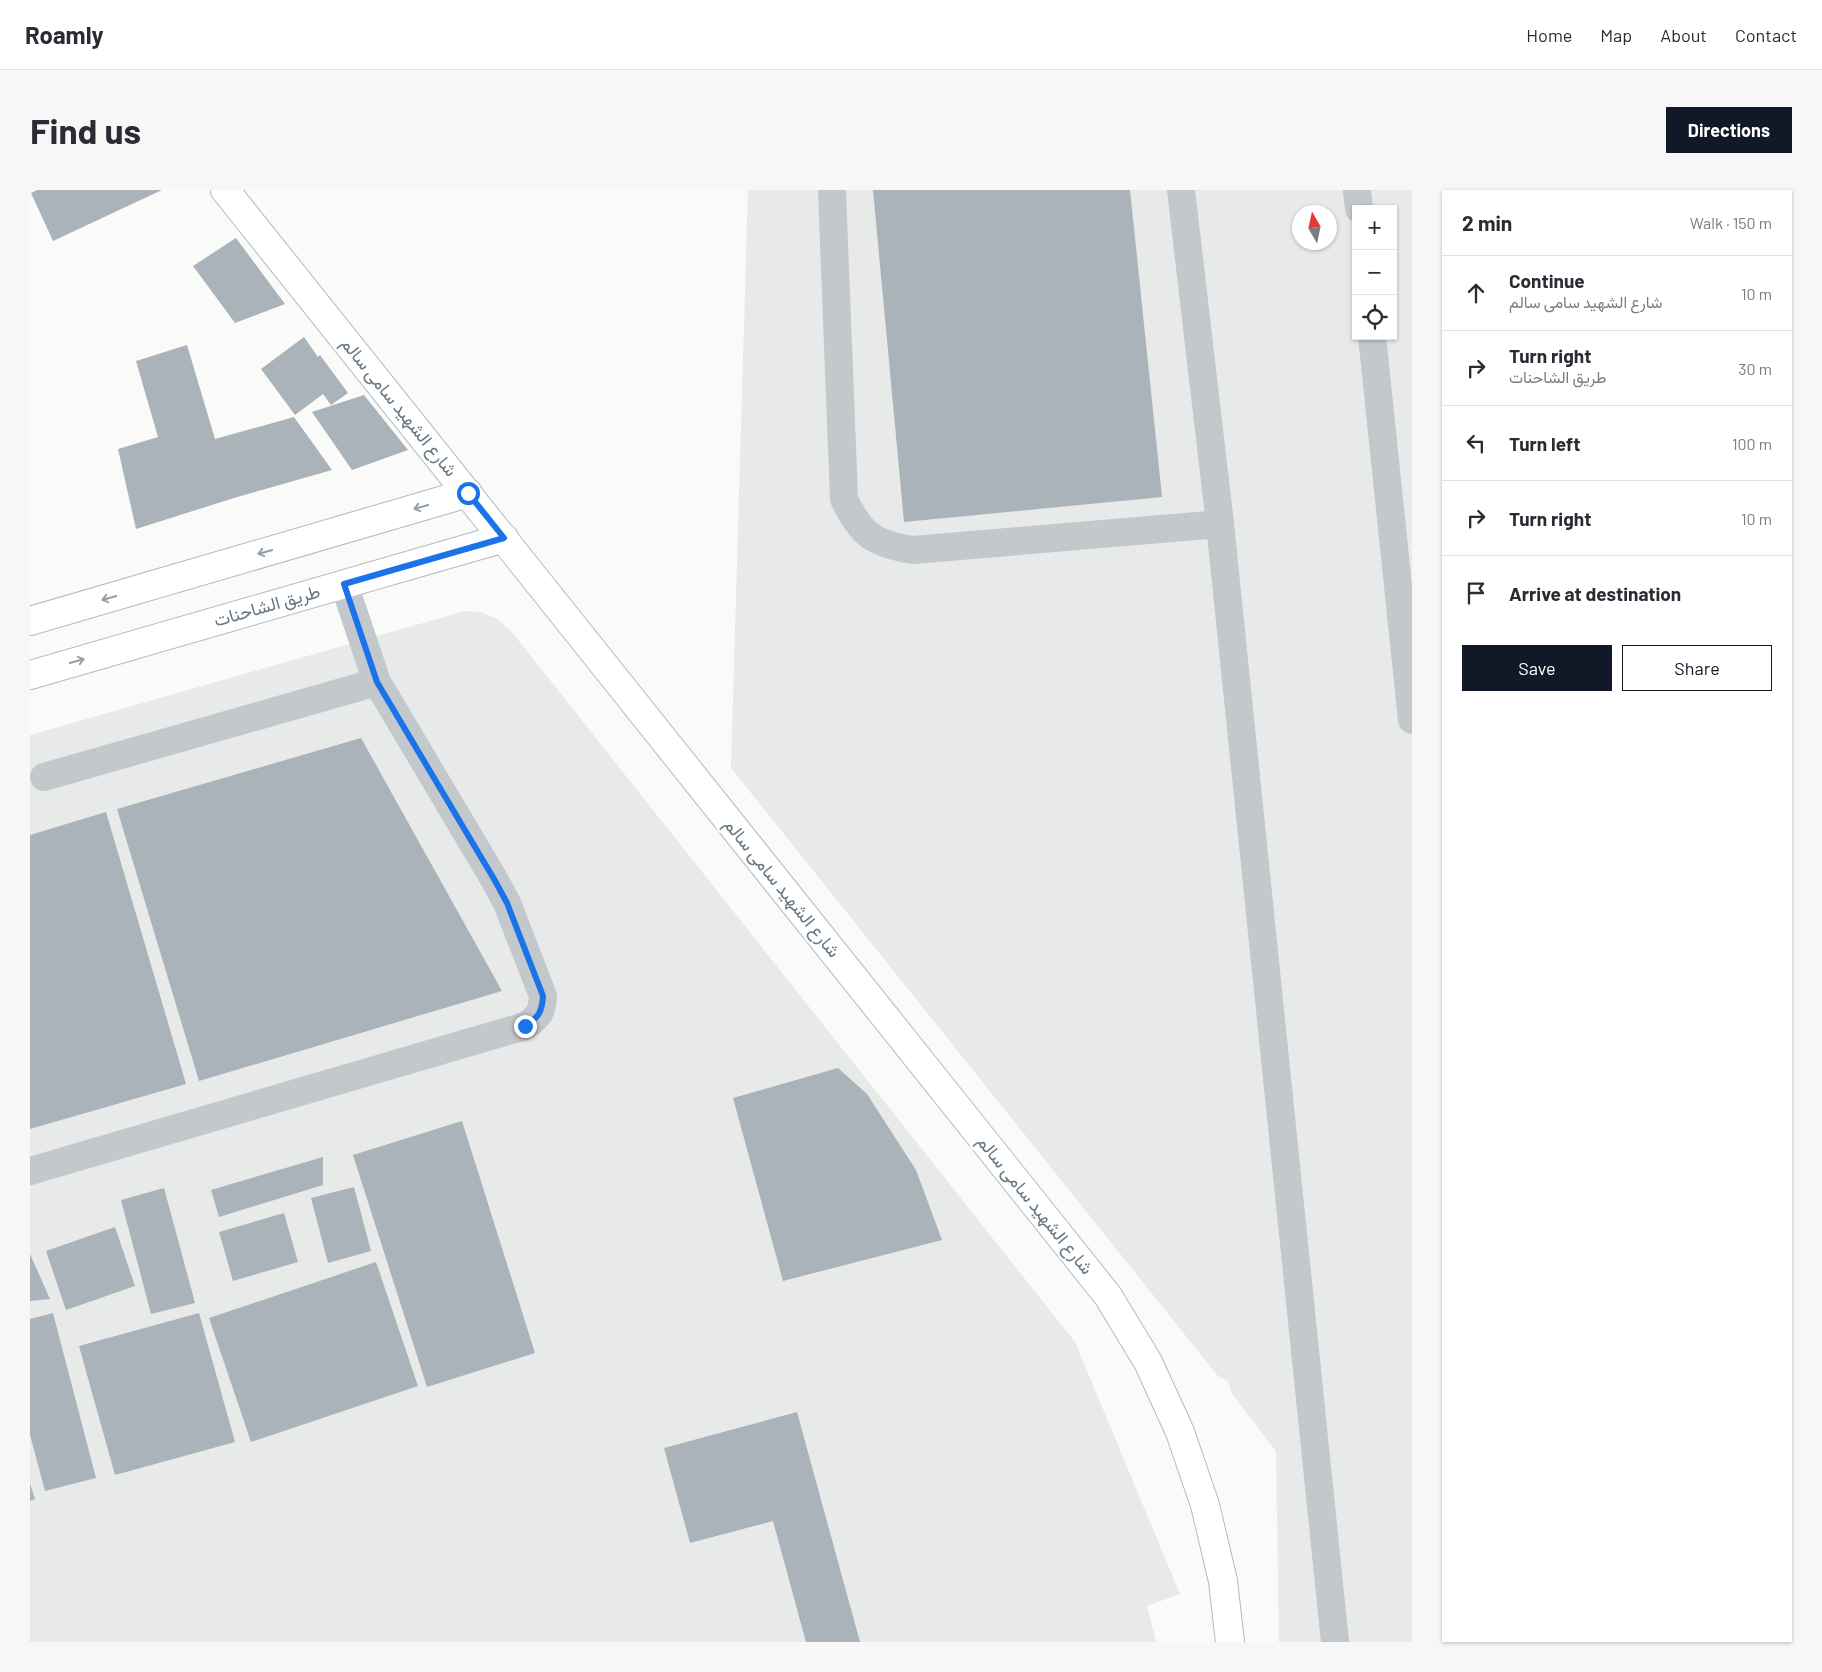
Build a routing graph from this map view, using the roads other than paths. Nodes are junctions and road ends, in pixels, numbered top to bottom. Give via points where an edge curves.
1 (225, 190) edge
2 (832, 190) edge
3 (1181, 190) edge
4 (1357, 190) edge
5 (1359, 205) edge
6 (1372, 340) edge
7 (468, 493) junction
8 (1220, 524) junction
9 (504, 538) junction
10 (344, 584) junction
11 (30, 621) edge
12 (30, 675) edge
13 (377, 682) junction
14 (1412, 720) edge
15 (44, 777) dead end
16 (30, 1171) edge
17 (1230, 1642) edge
18 (1335, 1642) edge

1 - 7 main road, شارع الشهيد سامى سالم
2 - 8 street via 844,499 854,520 870,536 890,546 913,550
3 - 8 street
4 - 5 street
6 - 14 street
7 - 9 main road, شارع الشهيد سامى سالم
7 -> 11 main road
8 - 18 street
9 - 10 main road, طريق الشاحنات
9 - 17 main road, شارع الشهيد سامى سالم via 1108,1296 1148,1362 1180,1432 1205,1505 1222,1581
12 -> 10 main road, طريق الشاحنات
10 - 13 street
13 - 15 street
13 - 16 street via 507,903 543,996 542,1008 536,1019 516,1029

